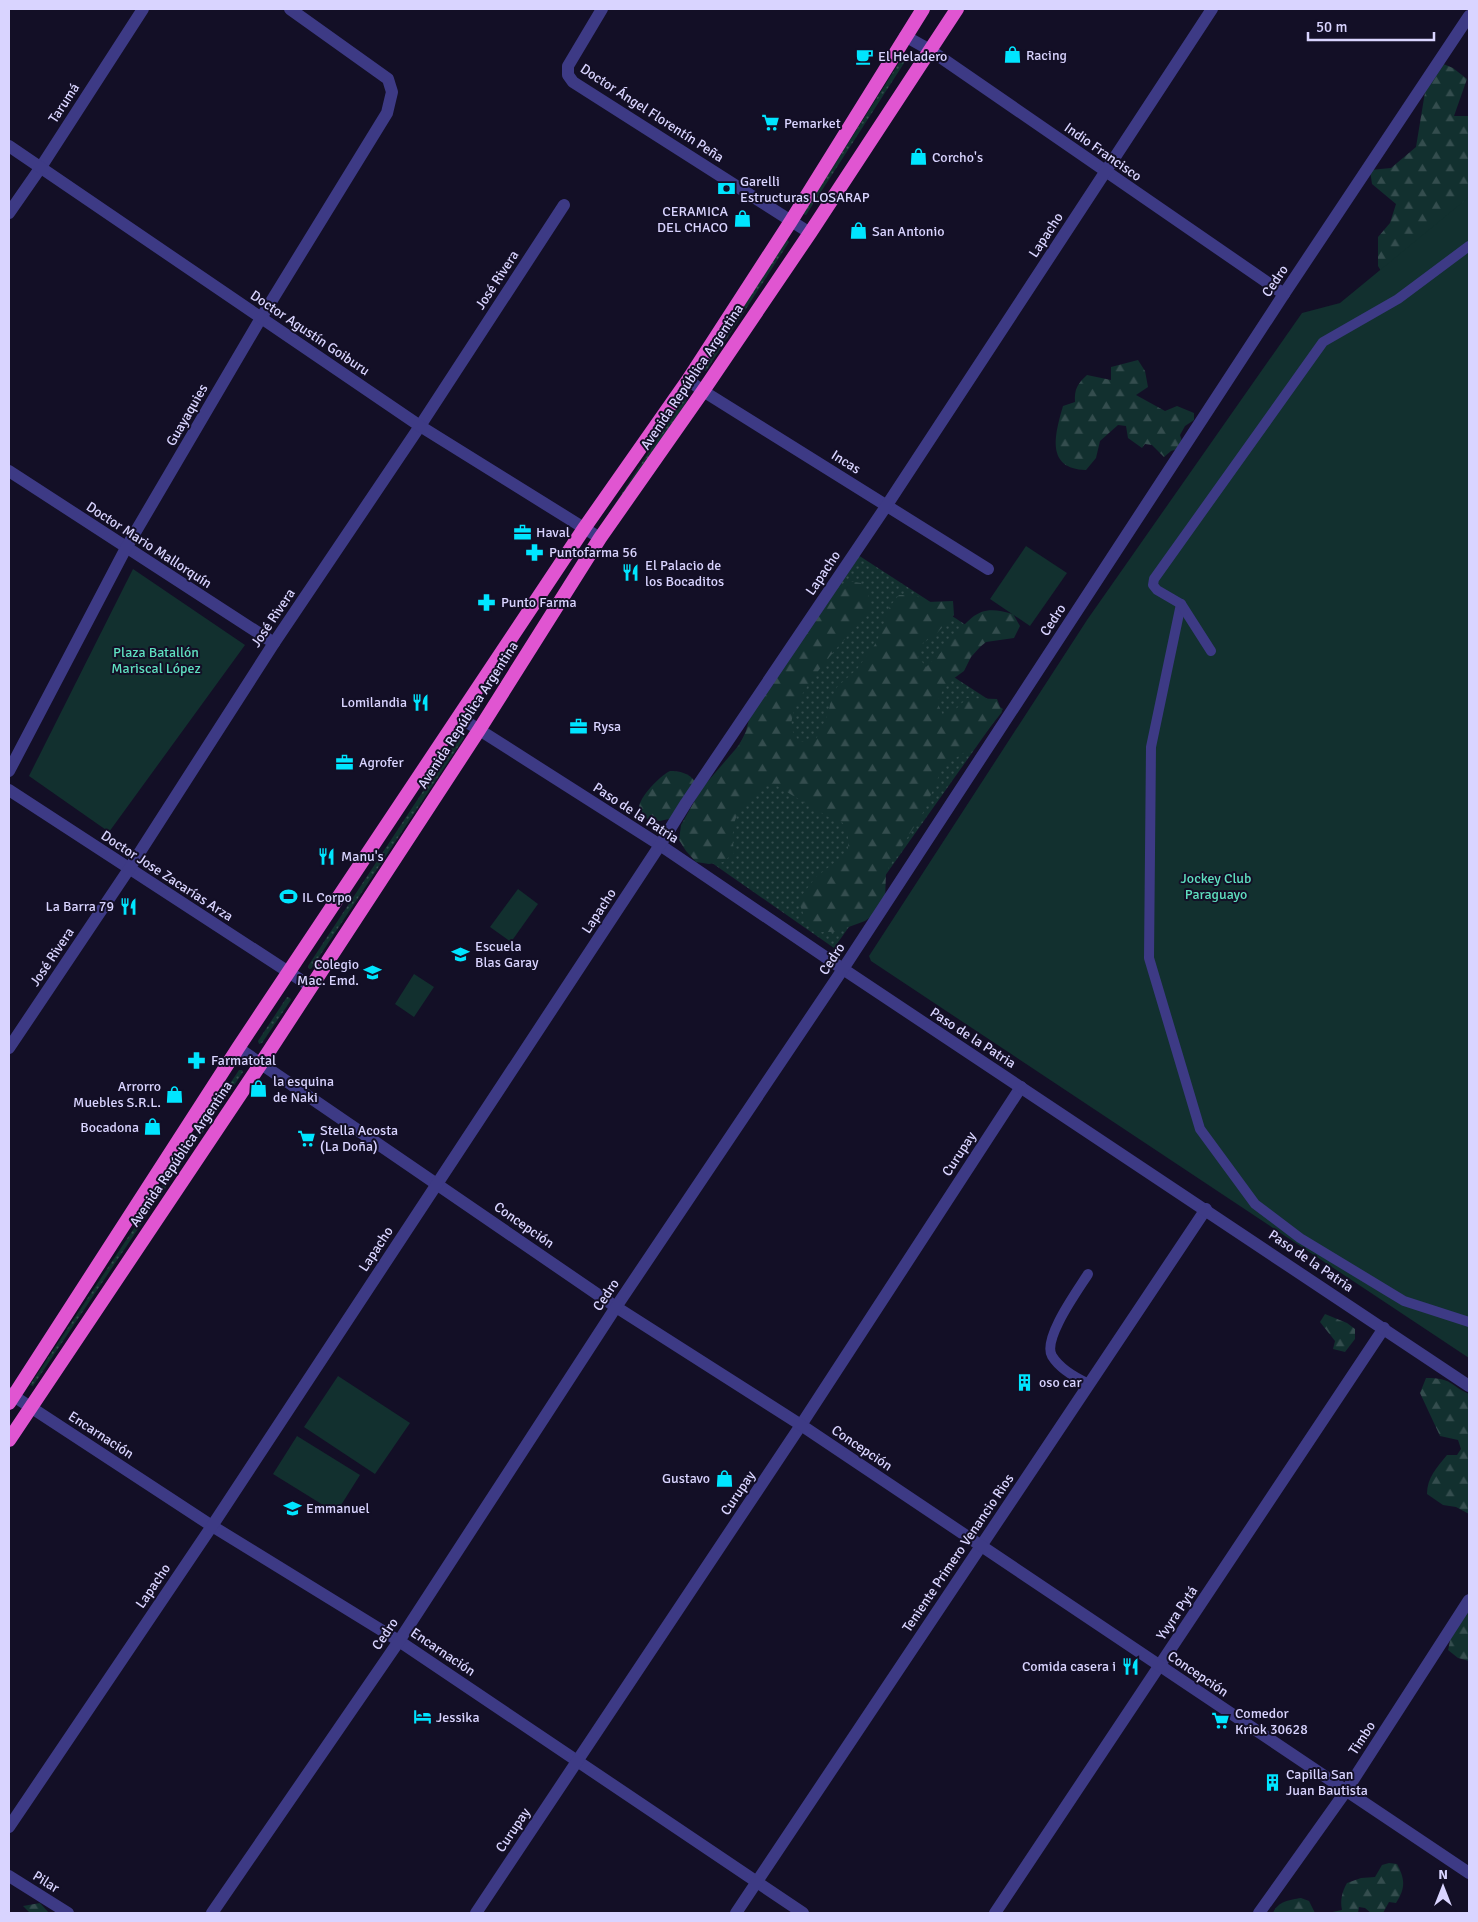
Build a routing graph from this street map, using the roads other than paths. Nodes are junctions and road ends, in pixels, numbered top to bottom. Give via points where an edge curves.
1 (143, 9) edge
2 (290, 9) edge
3 (602, 9) edge
4 (923, 9) edge
5 (957, 9) edge
6 (1212, 9) edge
7 (1469, 16) edge
8 (906, 36) junction
9 (930, 50) junction
10 (9, 146) edge
11 (41, 167) junction
12 (1105, 172) junction
13 (564, 205) dead end
14 (9, 212) edge
15 (791, 221) junction
16 (810, 233) junction
17 (1469, 246) edge
18 (1284, 294) junction
19 (262, 318) junction
20 (688, 380) junction
21 (703, 391) junction
22 (420, 426) junction
23 (9, 471) edge
24 (887, 505) junction
25 (585, 527) junction
26 (600, 538) junction
27 (126, 548) junction
28 (988, 569) dead end
29 (1181, 604) junction
30 (274, 643) junction
31 (1211, 651) dead end
32 (459, 717) junction
33 (479, 730) junction
34 (9, 770) edge
35 (9, 790) edge
36 (660, 845) junction
37 (129, 869) junction
38 (843, 969) junction
39 (288, 973) junction
40 (310, 986) junction
41 (9, 1048) edge
42 (238, 1048) junction
43 (260, 1065) junction
44 (1021, 1087) junction
45 (437, 1183) junction
46 (1206, 1209) junction
47 (1088, 1274) dead end
48 (616, 1307) junction
49 (1469, 1322) edge
50 (1384, 1328) junction
51 (1089, 1384) junction
52 (1469, 1386) edge
53 (10, 1397) edge
54 (30, 1407) junction
55 (801, 1426) junction
56 (9, 1440) edge
57 (212, 1526) junction
58 (981, 1546) junction
59 (1469, 1600) edge
60 (399, 1641) junction
61 (1160, 1666) junction
62 (578, 1760) junction
63 (1346, 1791) junction
64 (9, 1827) edge
65 (1469, 1873) edge
66 (9, 1876) edge
67 (757, 1882) junction
68 (68, 1913) edge
69 (212, 1913) edge
70 (476, 1913) edge
71 (736, 1913) edge
72 (804, 1913) edge
73 (995, 1913) edge
74 (1259, 1913) edge

1 - 11 street, Tarumá
2 - 19 street, Guayaquies via 388,79 392,92 387,113
3 - 15 street, Doctor Ángel Florentín Peña via 568,66 568,76 573,82
4 - 8 highway, Avenida República Argentina
5 - 9 highway, Avenida República Argentina
6 - 12 street, Lapacho
7 - 18 street, Cedro
8 - 9 street, Indio Francisco
8 - 15 highway, Avenida República Argentina
9 - 12 street, Indio Francisco
9 - 16 highway, Avenida República Argentina
10 - 11 street, Doctor Agustín Goiburu
11 - 14 street, Tarumá
11 - 19 street, Doctor Agustín Goiburu
12 - 18 street, Indio Francisco
12 - 24 street, Lapacho
13 - 22 street, José Rivera
15 - 16 street, Doctor Ángel Florentín Peña
15 - 20 highway, Avenida República Argentina
16 - 21 highway, Avenida República Argentina
17 - 29 lane via 1398,299 1323,342 1154,579 1152,584 1157,590
18 - 38 street, Cedro
19 - 22 street, Doctor Agustín Goiburu
19 - 27 street, Guayaquies
20 - 21 street, Incas
20 - 25 highway, Avenida República Argentina
21 - 24 street, Incas
21 - 26 highway, Avenida República Argentina
22 - 25 street, Doctor Agustín Goiburu
22 - 30 street, José Rivera
23 - 27 street, Doctor Mario Mallorquín
24 - 28 street, Incas
24 - 36 street, Lapacho
25 - 26 street, Doctor Agustín Goiburu
25 - 32 highway, Avenida República Argentina
26 - 33 highway, Avenida República Argentina
27 - 30 street, Doctor Mario Mallorquín
27 - 34 street, Guayaquies
29 - 31 lane
29 - 49 lane via 1151,747 1149,958 1200,1129 1249,1198 1300,1238 1404,1301
30 - 37 street, José Rivera
32 - 33 street, Paso de la Patria
32 - 39 highway, Avenida República Argentina
33 - 36 street, Paso de la Patria
33 - 40 highway, Avenida República Argentina
35 - 37 street, Doctor Jose Zacarías Arza
36 - 38 street, Paso de la Patria
36 - 45 street, Lapacho
37 - 39 street, Doctor Jose Zacarías Arza
37 - 41 street, José Rivera
38 - 44 street, Paso de la Patria
38 - 48 street, Cedro
39 - 40 street, Doctor Jose Zacarías Arza
39 - 42 highway, Avenida República Argentina
40 - 43 highway, Avenida República Argentina
42 - 43 street, Concepción
42 - 53 highway, Avenida República Argentina
43 - 45 street, Concepción
43 - 54 highway, Avenida República Argentina
44 - 46 street, Paso de la Patria
44 - 55 street, Curupay
45 - 48 street, Concepción
45 - 57 street, Lapacho
46 - 50 street, Paso de la Patria
46 - 51 street, Teniente Primero Venancio Rios
47 - 51 lane via 1054,1330 1050,1344 1052,1356 1073,1377
48 - 55 street, Concepción
48 - 60 street, Cedro
50 - 52 street, Paso de la Patria
50 - 61 street, Yvyra Pytá
51 - 58 street, Teniente Primero Venancio Rios
53 - 54 street, Encarnación
54 - 56 highway, Avenida República Argentina
54 - 57 street, Encarnación
55 - 58 street, Concepción
55 - 62 street, Curupay
57 - 60 street, Encarnación
57 - 64 street, Lapacho
58 - 61 street, Concepción
58 - 67 street, Teniente Primero Venancio Rios
59 - 63 street, Timbo
60 - 62 street, Encarnación
60 - 69 street, Cedro
61 - 63 street, Concepción
61 - 73 street, Yvyra Pytá
62 - 67 street, Encarnación
62 - 70 street, Curupay
63 - 65 street, Concepción
63 - 74 street, Timbo
66 - 68 street, Pilar
67 - 71 street, Teniente Primero Venancio Rios
67 - 72 street, Encarnación

